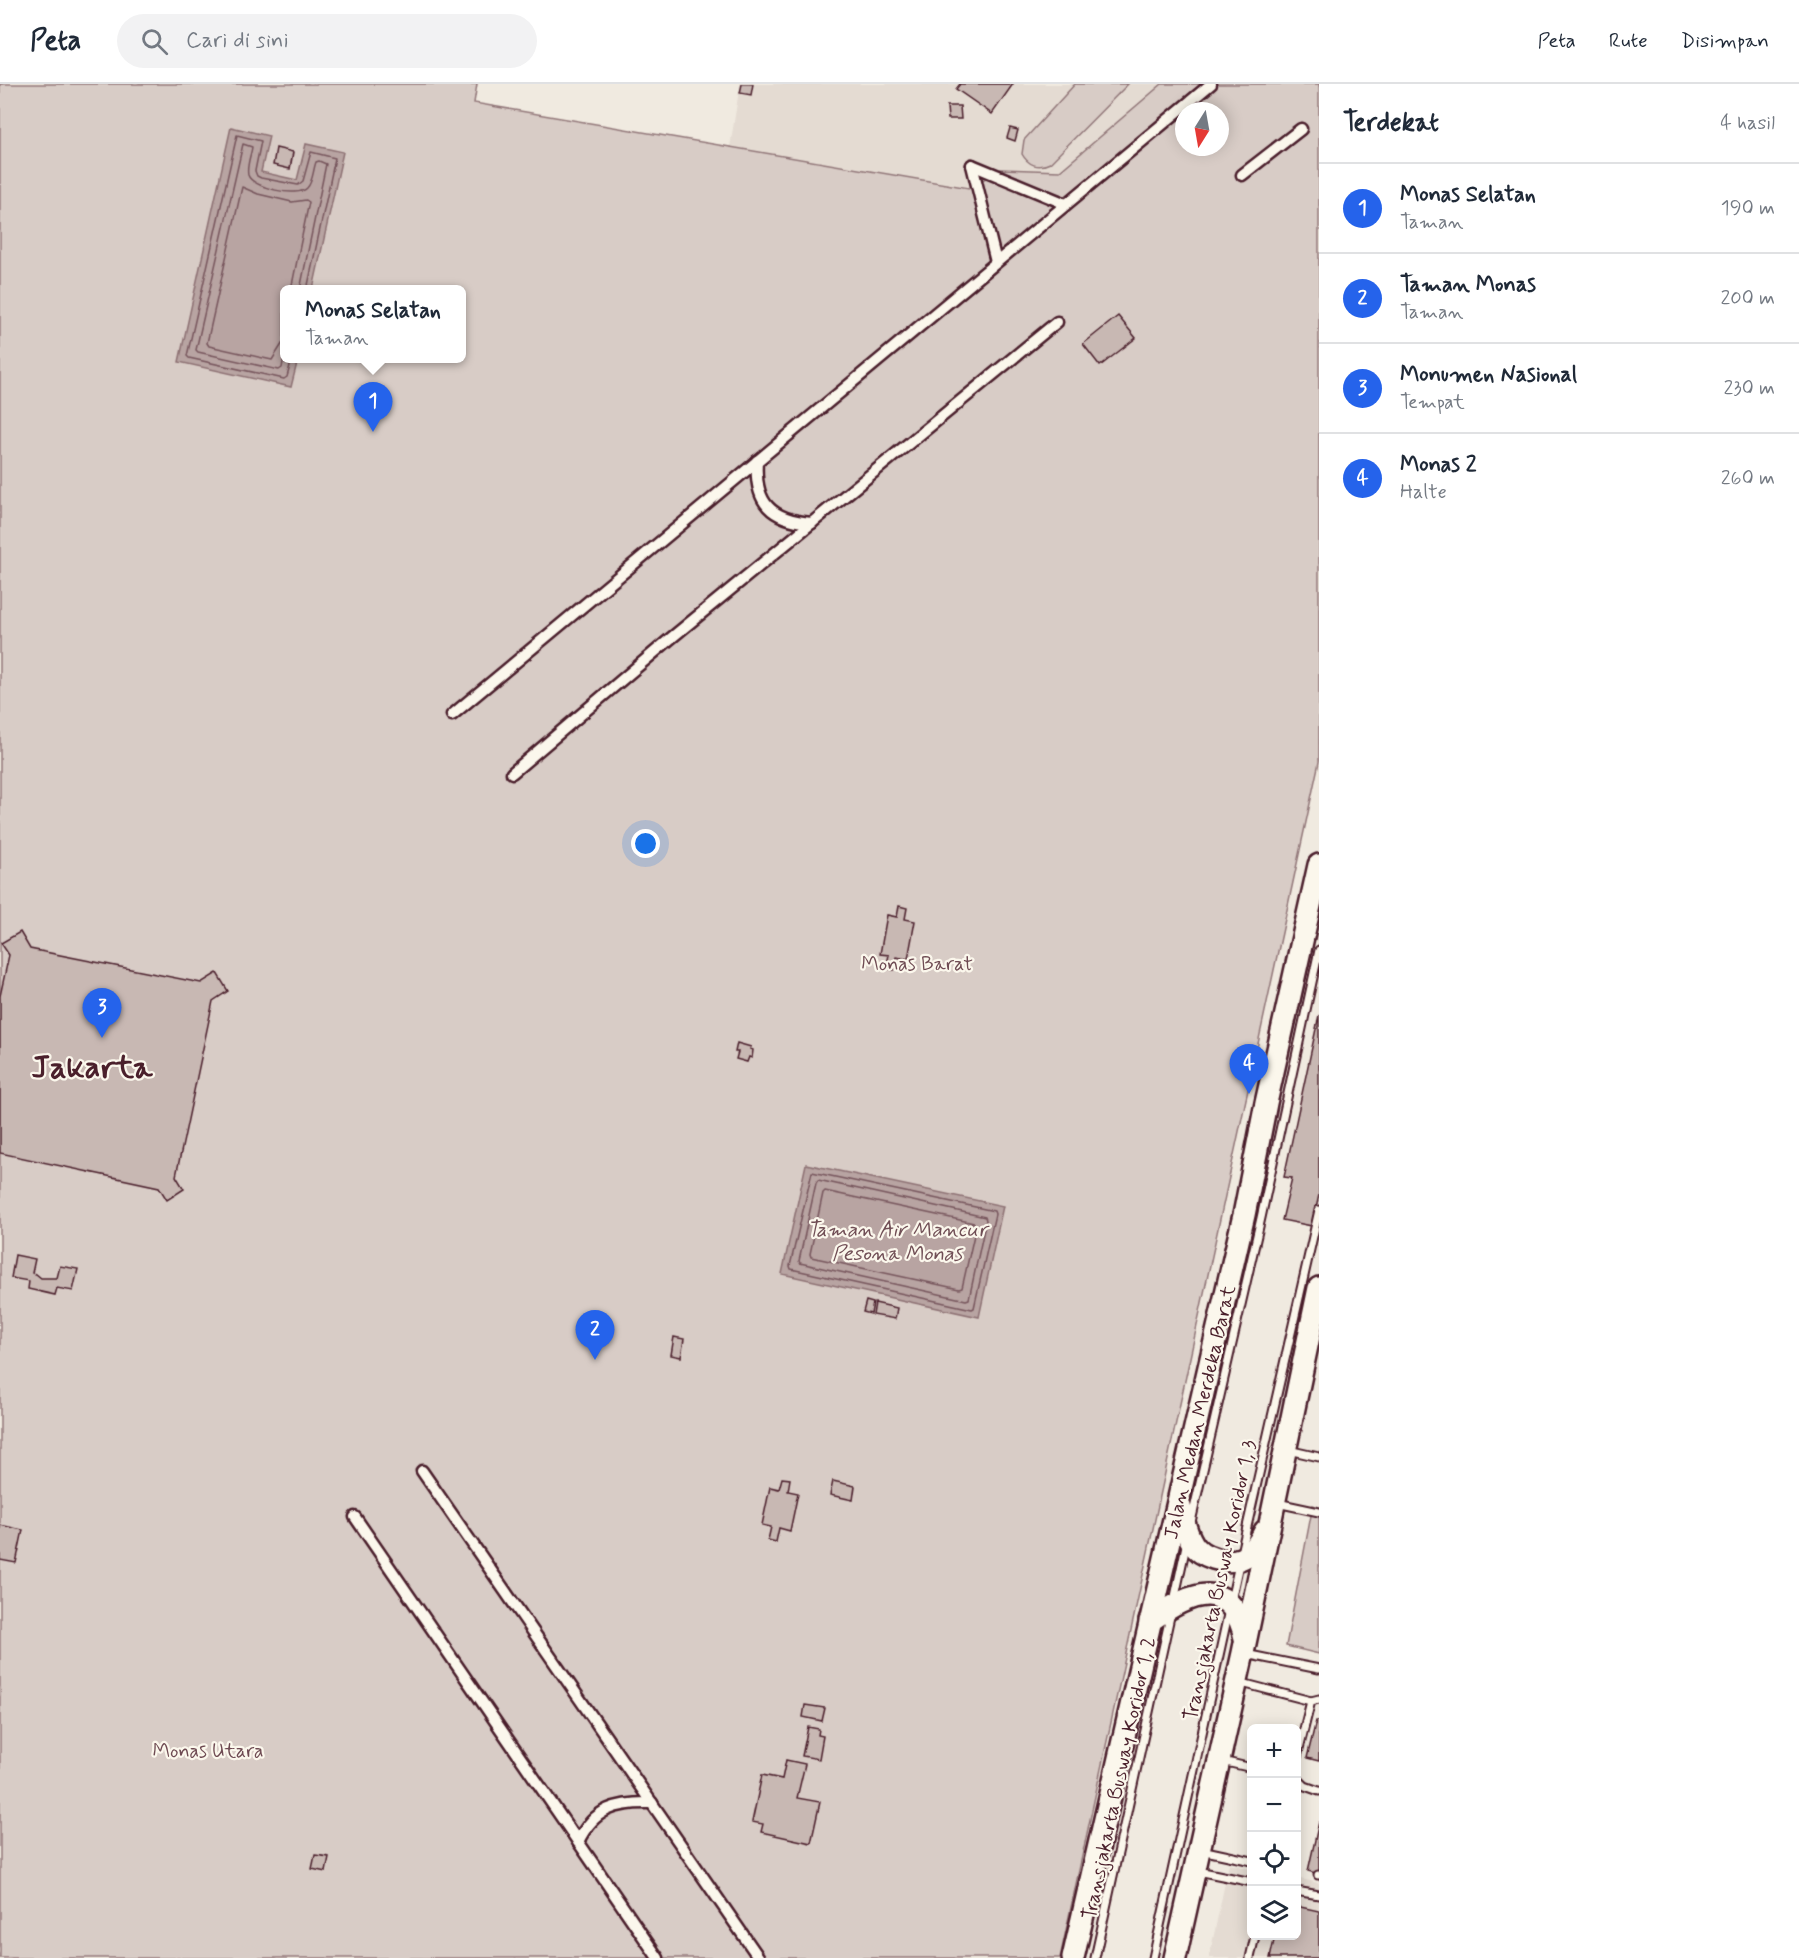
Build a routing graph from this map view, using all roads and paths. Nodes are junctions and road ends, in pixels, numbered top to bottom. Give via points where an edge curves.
1 (1211, 84) edge
2 (1301, 129) dead end
3 (1242, 175) dead end
4 (1066, 204) junction
5 (996, 262) junction
6 (1057, 322) dead end
7 (756, 461) junction
8 (812, 523) junction
9 (452, 715) dead end
10 (512, 773) dead end
11 (1319, 866) edge
12 (1319, 950) edge
13 (1319, 1210) edge
14 (1317, 1302) edge
15 (1285, 1449) junction
16 (1319, 1457) edge
17 (422, 1471) dead end
18 (1179, 1501) junction
19 (1271, 1512) junction
20 (1319, 1512) edge
21 (355, 1517) dead end
22 (1188, 1535) junction
23 (1240, 1559) junction
24 (1173, 1605) junction
25 (1230, 1605) junction
26 (1150, 1622) junction
27 (1244, 1646) junction
28 (1319, 1669) edge
29 (1236, 1681) junction
30 (1315, 1700) edge
31 (1301, 1745) edge
32 (1218, 1760) junction
33 (1247, 1767) edge
34 (1301, 1782) edge
35 (1319, 1791) edge
36 (652, 1803) junction
37 (578, 1842) junction
38 (1197, 1860) junction
39 (1247, 1861) edge
40 (1247, 1880) edge
41 (1301, 1892) edge
42 (1319, 1895) edge
43 (1254, 1940) edge
44 (658, 1958) edge
45 (759, 1958) edge
46 (1073, 1958) edge
47 (1095, 1958) edge
48 (1154, 1958) edge
49 (1175, 1958) edge
50 (1250, 1958) edge

1 - 4 street
2 - 3 street
4 - 5 street
4 - 5 street via 972,165
5 - 7 street
6 - 8 street
7 - 8 street via 756,483 771,509 784,519
7 - 9 street
8 - 10 street
11 - 18 main road, Jalan Medan Merdeka Barat
12 - 22 lane, Transjakarta Busway Koridor 1, 2
13 - 23 lane, Transjakarta Busway Koridor 1, 3
14 - 15 main road
15 - 16 lane
15 - 19 main road
17 - 36 street
18 - 22 main road
18 - 26 main road, Jalan Medan Merdeka Barat
19 - 20 lane
19 - 23 main road via 1259,1543
19 - 27 main road
21 - 37 street
22 - 23 main road via 1203,1554
22 - 24 lane, Transjakarta Busway Koridor 1, 2
23 - 25 lane, Transjakarta Busway Koridor 1, 3
24 - 25 main road via 1203,1595
24 - 26 main road
24 - 47 lane, Transjakarta Busway Koridor 1, 2
25 - 27 main road via 1241,1620
25 - 48 lane, Transjakarta Busway Koridor 1, 3
26 - 46 main road, Jalan Medan Merdeka Barat
27 - 28 lane
27 - 29 main road
29 - 30 lane
29 - 32 main road
30 - 31 lane
32 - 33 lane
32 - 38 main road
34 - 35 lane
36 - 37 street via 619,1805 600,1813 587,1824
36 - 45 street
37 - 44 street
38 - 39 lane
38 - 40 lane
38 - 49 main road
41 - 42 lane
43 - 50 lane

